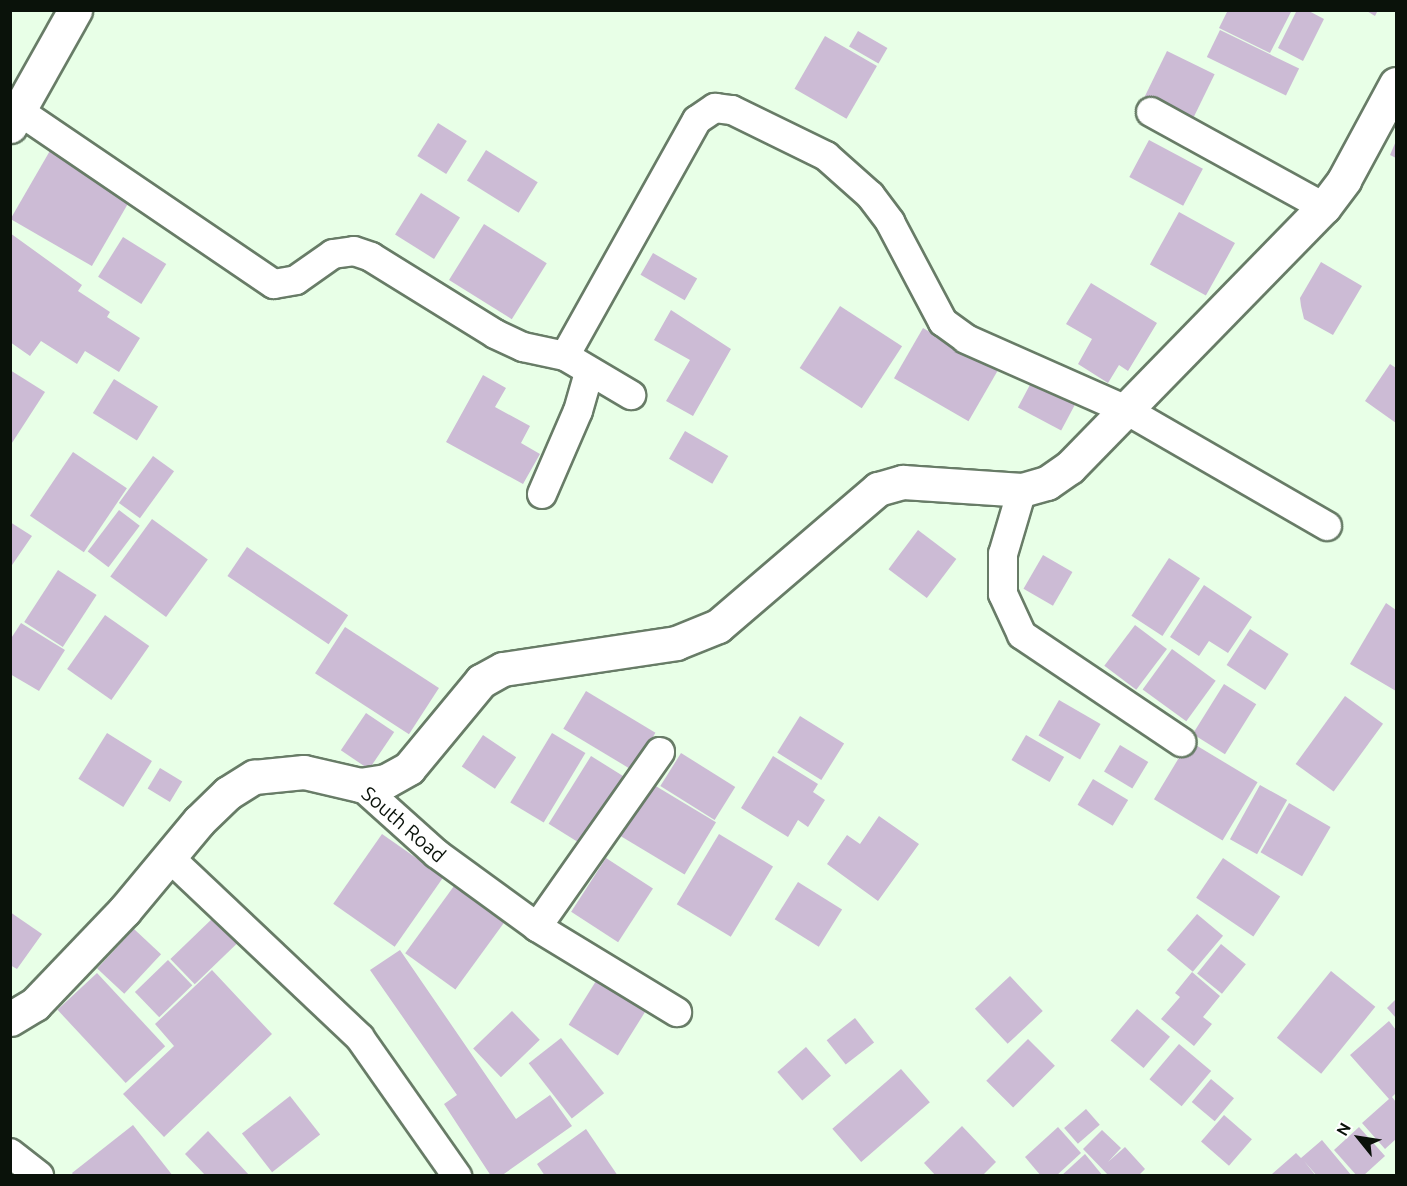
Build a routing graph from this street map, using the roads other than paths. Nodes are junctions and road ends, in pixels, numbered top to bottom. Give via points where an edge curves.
1 (75, 10) edge
2 (1396, 84) edge
3 (1151, 112) dead end
4 (15, 118) edge
5 (1324, 207) junction
6 (565, 357) junction
7 (589, 373) junction
8 (631, 395) dead end
9 (1126, 410) junction
10 (1022, 490) junction
11 (542, 494) dead end
12 (1327, 526) dead end
13 (1181, 742) dead end
14 (660, 753) dead end
15 (360, 785) junction
16 (171, 859) junction
17 (537, 927) junction
18 (677, 1012) dead end
19 (10, 1019) edge
20 (10, 1153) edge
21 (39, 1176) edge
22 (457, 1176) edge

1 - 4 street
2 - 5 street via 1344,180
3 - 5 street
4 - 6 street via 274,284 296,280 333,254 354,251 371,257 495,334 523,347
5 - 9 street
6 - 7 street
6 - 9 street via 697,120 715,108 732,110 826,156 870,195 890,222 943,322 966,339
7 - 8 street
7 - 11 street via 578,411
9 - 10 street via 1070,467 1047,483
9 - 12 street
10 - 13 street via 1003,554 1003,594 1022,635
10 - 15 street via 903,482 878,489 718,626 676,643 503,669 481,681 409,768 386,781
14 - 17 street
15 - 16 street, South Road via 304,772 254,777 228,793 199,821
15 - 17 street, South Road via 436,854
16 - 19 street, South Road via 35,1004
16 - 22 street via 360,1038
17 - 18 street, South Road
20 - 21 street

